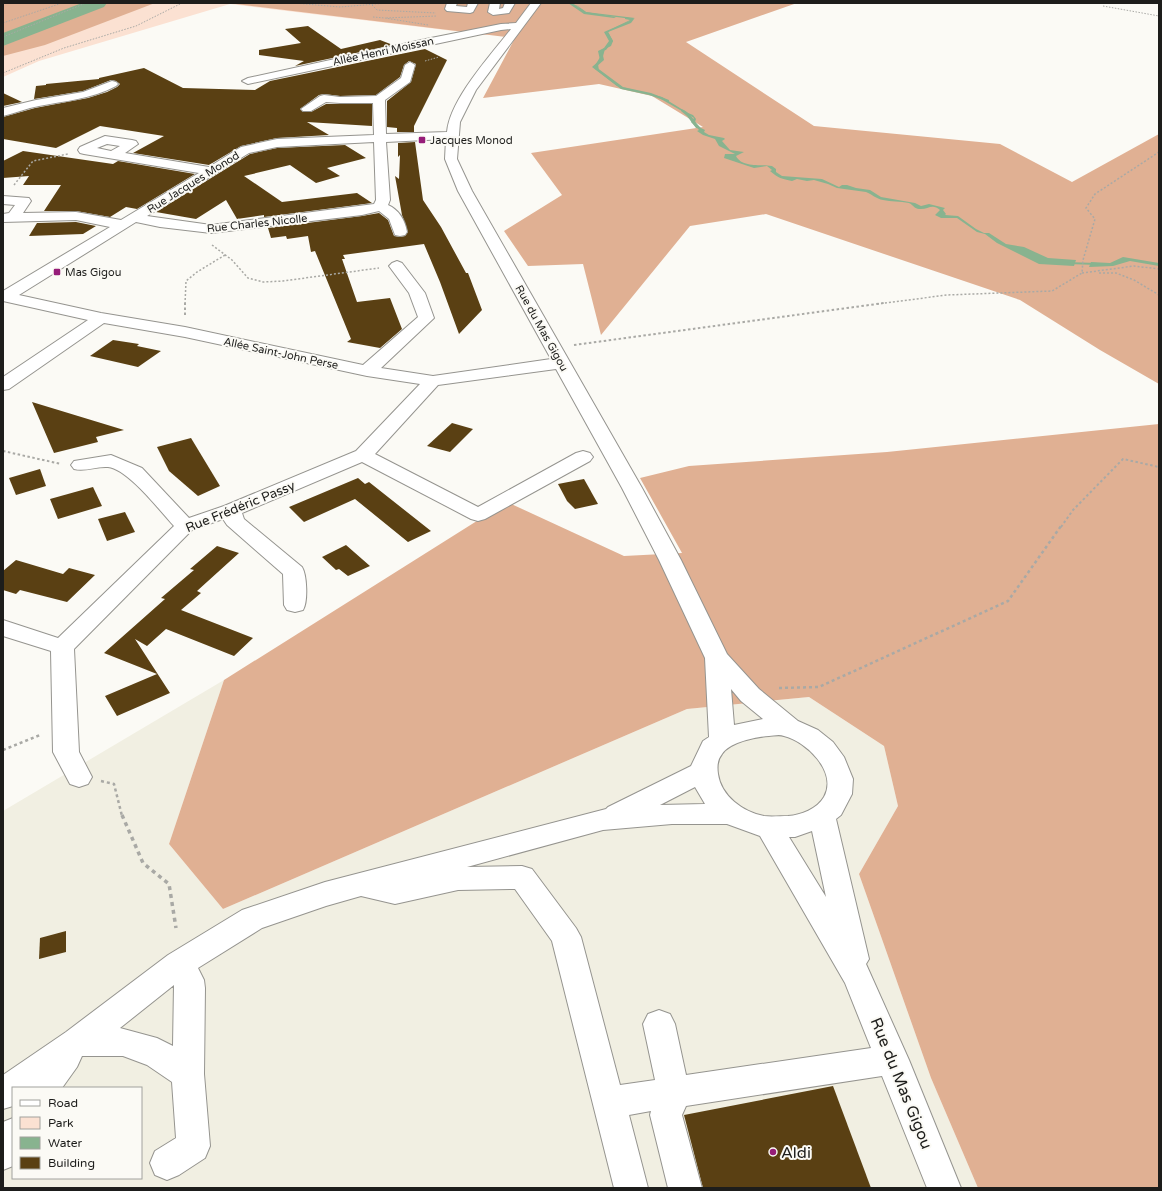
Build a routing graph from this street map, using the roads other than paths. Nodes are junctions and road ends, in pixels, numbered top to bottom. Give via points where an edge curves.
1 (452, 3) edge
2 (473, 3) edge
3 (495, 3) edge
4 (510, 3) edge
5 (536, 3) edge
6 (518, 26) junction
7 (410, 65) dead end
8 (248, 81) dead end
9 (112, 84) dead end
10 (380, 99) junction
11 (307, 109) dead end
12 (3, 112) edge
13 (452, 135) junction
14 (380, 138) junction
15 (113, 155) junction
16 (211, 171) junction
17 (3, 200) edge
18 (380, 206) junction
19 (8, 217) edge
20 (130, 221) junction
21 (400, 232) dead end
22 (397, 266) road end
23 (4, 297) edge
24 (101, 318) junction
25 (558, 356) junction
26 (367, 371) junction
27 (433, 381) junction
28 (3, 385) edge
29 (364, 455) junction
30 (583, 457) dead end
31 (81, 465) road end
32 (231, 510) junction
33 (185, 526) junction
34 (295, 605) dead end
35 (3, 628) edge
36 (62, 647) junction
37 (717, 658) junction
38 (789, 727) junction
39 (722, 738) junction
40 (704, 771) junction
41 (79, 777) road end
42 (730, 814) junction
43 (822, 816) junction
44 (603, 820) junction
45 (769, 827) junction
46 (361, 884) junction
47 (179, 964) junction
48 (858, 977) junction
49 (659, 1024) dead end
50 (77, 1042) junction
51 (892, 1060) junction
52 (188, 1074) junction
53 (13, 1087) edge
54 (44, 1087) edge
55 (12, 1088) edge
56 (674, 1093) junction
57 (3, 1094) edge
58 (610, 1102) junction
59 (12, 1136) edge
60 (3, 1153) edge
61 (167, 1163) dead end
62 (631, 1188) edge
63 (685, 1188) edge
64 (944, 1188) edge

1 - 2 street via 450,9 470,10
3 - 4 street via 493,12 506,11
5 - 6 street, Rue du Mas Gigou
6 - 8 street, Allée Henri Moissan via 426,42
6 - 13 street, Rue du Mas Gigou via 470,89 454,122
7 - 10 street via 406,80
9 - 12 street via 90,94
10 - 11 street via 324,98
10 - 14 street
13 - 14 street, Rue Jacques Monod
13 - 25 street, Rue du Mas Gigou via 451,159 465,191
14 - 16 street, Rue Jacques Monod via 277,143 245,150
14 - 18 street via 383,200
15 - 15 street via 84,150 106,140 132,144
15 - 16 street
16 - 20 street, Rue Jacques Monod
17 - 19 street via 24,200
18 - 20 street, Rue Charles Nicolle via 362,211 211,229
18 - 21 street via 394,214
19 - 20 street, Rue Charles Nicolle via 76,216
20 - 23 street, Rue Jacques Monod
22 - 26 street via 418,293 426,318
23 - 24 street, Allée Saint-John Perse
24 - 26 street, Allée Saint-John Perse via 185,332
24 - 28 street
25 - 27 street, Allée Saint-John Perse
25 - 37 street, Rue du Mas Gigou via 670,560
26 - 27 street, Allée Saint-John Perse
27 - 29 street, Rue Frédéric Passy
29 - 30 street via 478,515
29 - 32 street, Rue Frédéric Passy
31 - 33 street via 111,461 135,472
32 - 33 street, Rue Frédéric Passy
32 - 34 street via 234,521 294,572
33 - 36 street, Rue Frédéric Passy
35 - 36 street
36 - 41 street via 66,752
37 - 38 street, Rue du Mas Gigou via 750,695
37 - 39 street, Rue du Mas Gigou
38 - 39 street via 747,728
38 - 43 street via 819,743 830,753 837,765 841,778 840,791 835,802
39 - 40 street via 712,746 706,756
40 - 42 street via 704,780 709,792
40 - 44 street
42 - 44 street via 672,814
42 - 45 street via 746,822
43 - 45 street via 794,826
43 - 48 street, Rue du Mas Gigou
44 - 46 street
45 - 48 street, Rue du Mas Gigou
46 - 47 street via 252,919
46 - 58 street via 395,892 458,879 522,877 566,936
47 - 50 street
47 - 52 street via 190,988
48 - 51 street, Rue du Mas Gigou
49 - 56 street
50 - 52 street via 123,1042 157,1053
50 - 53 street
50 - 54 street
51 - 56 street
51 - 64 street, Rue du Mas Gigou
52 - 61 street via 193,1146
55 - 57 street
56 - 58 street
56 - 63 street via 666,1115
58 - 62 street
59 - 60 street

